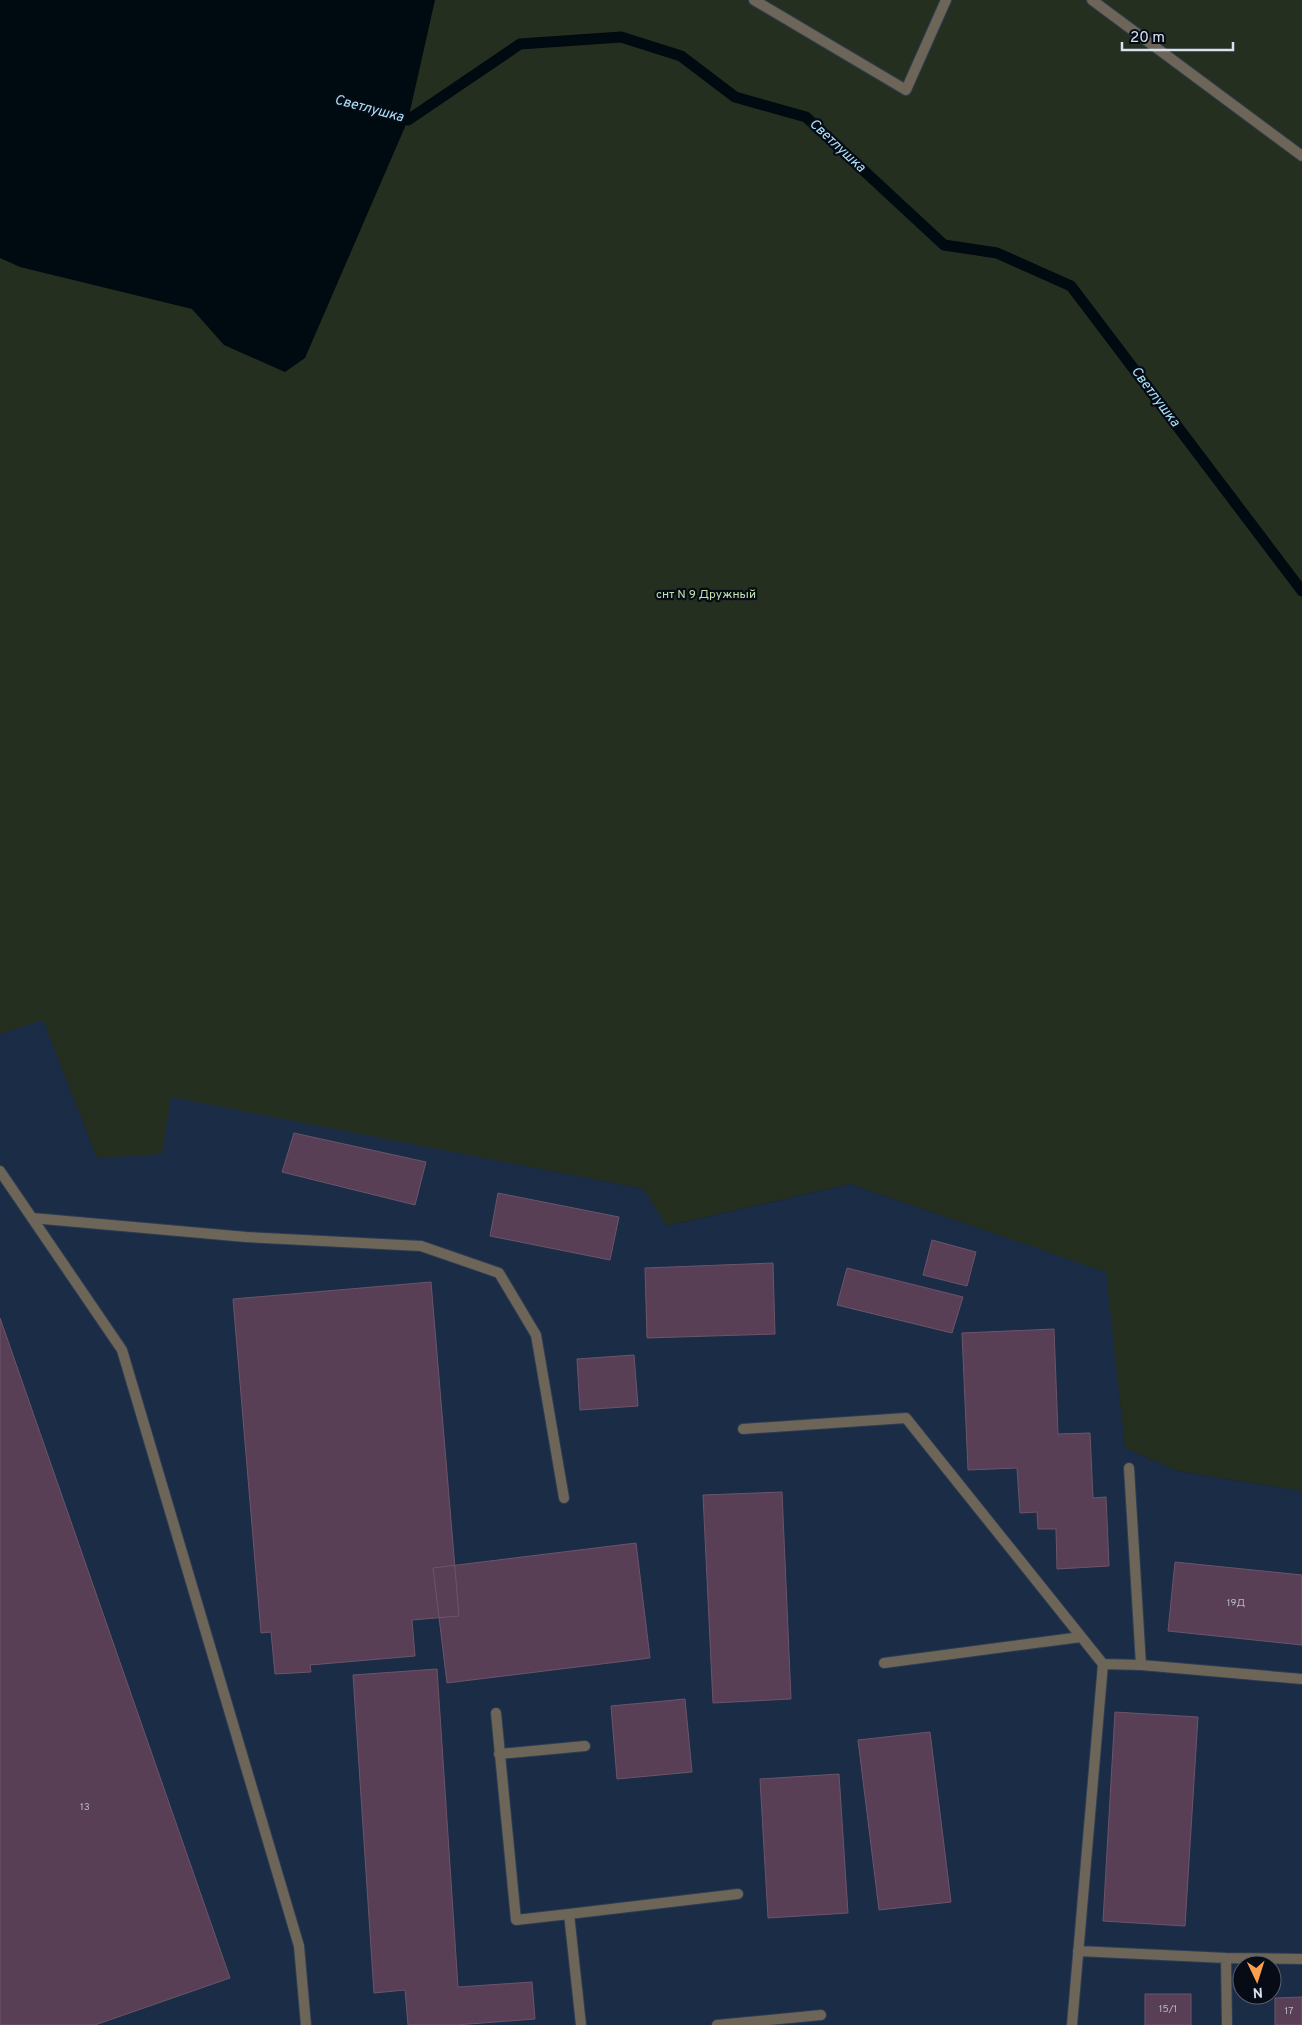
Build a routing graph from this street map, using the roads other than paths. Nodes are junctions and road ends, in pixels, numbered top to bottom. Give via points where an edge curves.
1 (754, 0) edge
2 (946, 0) edge
3 (1092, 0) edge
4 (1302, 156) edge
5 (0, 1171) edge
6 (32, 1218) junction
7 (743, 1429) dead end
8 (1130, 1468) dead end
9 (564, 1498) dead end
10 (1081, 1637) junction
11 (884, 1663) dead end
12 (1103, 1664) junction
13 (1140, 1665) junction
14 (1302, 1679) edge
15 (496, 1713) dead end
16 (585, 1746) dead end
17 (500, 1754) junction
18 (738, 1894) dead end
19 (569, 1914) junction
20 (1078, 1952) junction
21 (1226, 1958) junction
22 (1302, 1959) edge
23 (821, 2015) dead end
24 (306, 2025) edge
25 (581, 2025) edge
26 (717, 2025) edge
27 (1072, 2025) edge
28 (1226, 2025) edge

1 - 2 lane via 906,90
3 - 4 lane
5 - 6 lane
6 - 9 lane via 246,1237 421,1246 499,1273 536,1336
6 - 24 lane via 122,1350 299,1946
7 - 10 lane via 906,1418
8 - 13 lane
10 - 11 lane
10 - 12 lane
12 - 13 lane
12 - 20 lane
13 - 14 lane
15 - 17 lane
16 - 17 lane
17 - 19 lane via 516,1920
18 - 19 lane
19 - 25 lane
20 - 21 lane
20 - 27 lane
21 - 22 lane
21 - 28 lane
23 - 26 lane

